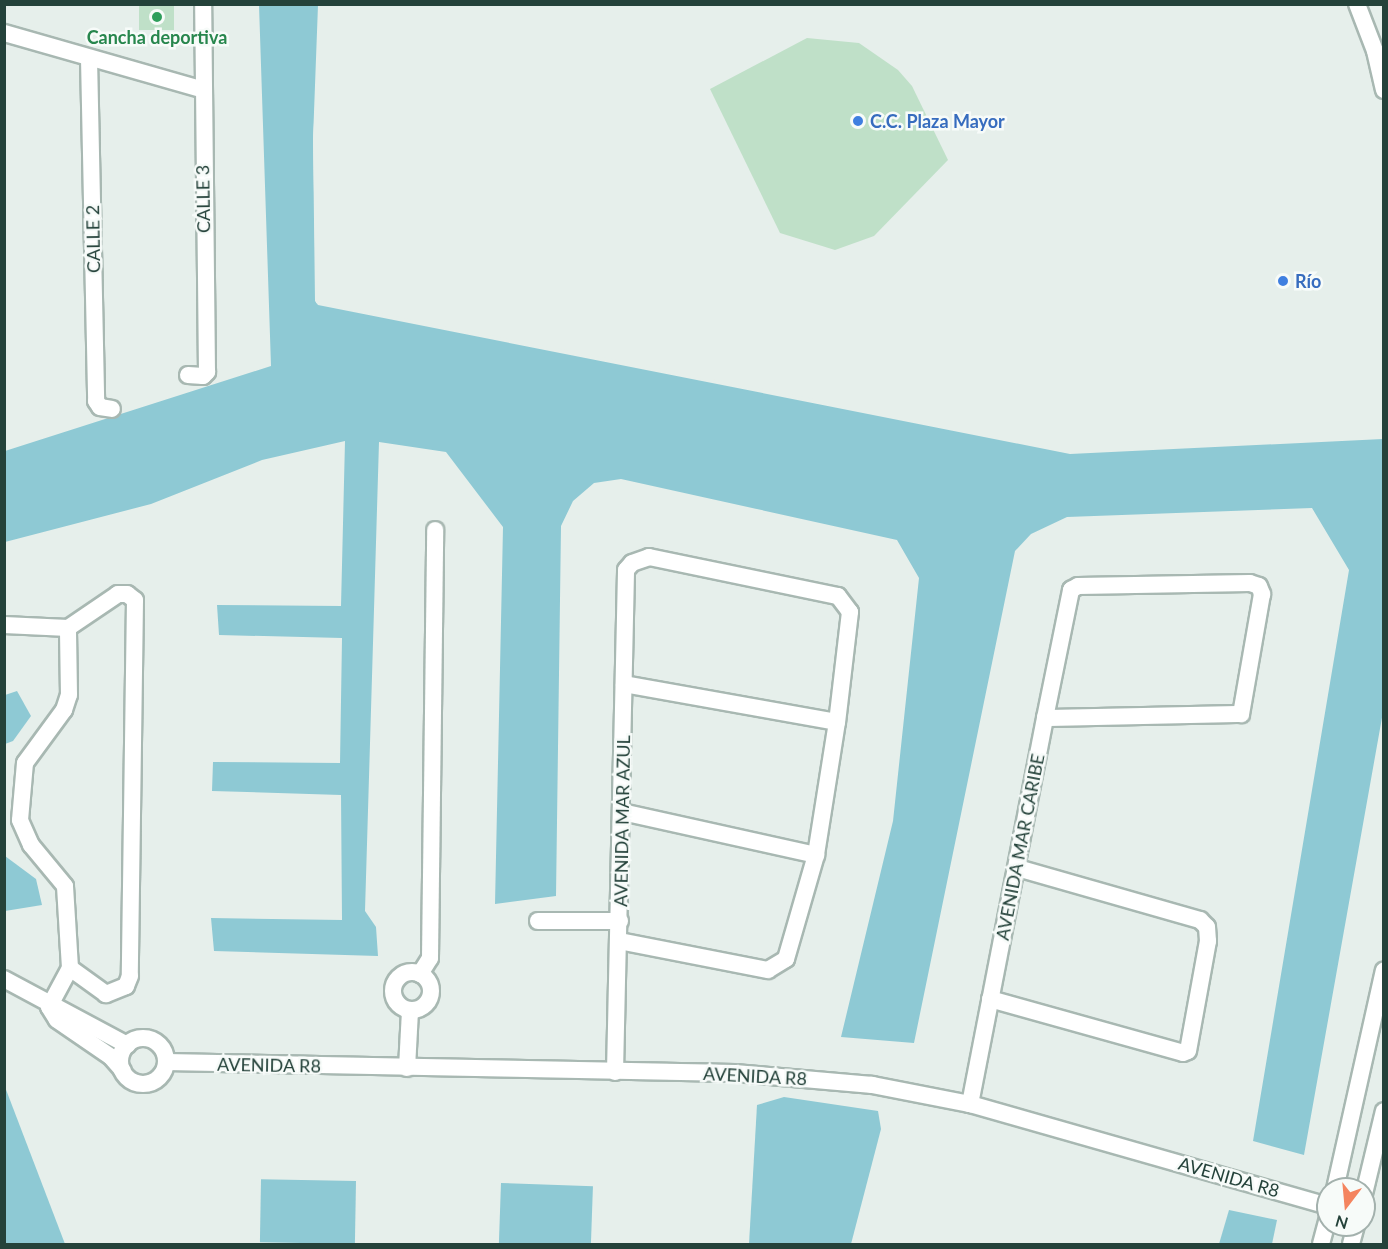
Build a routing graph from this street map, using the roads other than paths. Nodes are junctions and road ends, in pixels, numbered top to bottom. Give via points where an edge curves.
1 (202, 4) edge
2 (1357, 4) edge
3 (4, 33) edge
4 (89, 58) junction
5 (201, 89) junction
6 (1383, 90) edge
7 (188, 375) dead end
8 (112, 409) dead end
9 (435, 530) dead end
10 (4, 625) edge
11 (68, 628) junction
12 (624, 684) junction
13 (1045, 718) junction
14 (837, 722) junction
15 (622, 812) junction
16 (816, 855) junction
17 (1018, 868) junction
18 (538, 921) dead end
19 (620, 921) junction
20 (619, 941) junction
21 (70, 968) junction
22 (1383, 970) edge
23 (420, 974) junction
24 (4, 979) edge
25 (990, 999) junction
26 (49, 1006) junction
27 (410, 1010) junction
28 (127, 1045) junction
29 (166, 1062) junction
30 (407, 1068) junction
31 (123, 1071) junction
32 (615, 1072) junction
33 (970, 1104) junction
34 (1383, 1111) edge
35 (1338, 1177) edge
36 (1368, 1177) edge
37 (1316, 1203) edge

1 - 5 street, CALLE 3
2 - 6 street via 1375,51
3 - 4 street
4 - 5 street
4 - 8 street, CALLE 2 via 96,401 100,407
5 - 7 street, CALLE 3 via 207,372 203,376
9 - 23 street via 430,958
10 - 11 street
11 - 21 street via 69,695 59,718 25,763 19,803 28,839 65,886
11 - 21 street via 118,594 135,600 130,976 126,986 106,994
12 - 14 street
12 - 14 street, AVENIDA MAR AZUL via 626,570 632,563 650,557 838,596 850,612
12 - 15 street, AVENIDA MAR AZUL
13 - 13 street, AVENIDA MAR CARIBE via 1071,590 1078,586 1170,584 1259,586 1262,594 1245,708 1234,716
13 - 17 street, AVENIDA MAR CARIBE
14 - 16 street
15 - 16 street
15 - 19 street, AVENIDA MAR AZUL
16 - 20 street via 786,959 774,969
17 - 25 street, AVENIDA MAR CARIBE
17 - 25 street via 1200,920 1207,927 1208,941 1188,1051 1183,1053
18 - 19 street
19 - 20 street, AVENIDA MAR AZUL
20 - 32 street, AVENIDA MAR AZUL
21 - 26 street
22 - 35 street
23 - 27 street via 427,980 430,996 426,1004
23 - 27 street via 402,975 393,990 395,1000
24 - 26 street
25 - 33 street, AVENIDA MAR CARIBE
26 - 28 street via 65,1010
26 - 31 street via 57,1020 111,1057
27 - 30 street
28 - 29 street via 138,1038 153,1040 163,1049
28 - 31 street via 121,1058
29 - 30 street, AVENIDA R8
29 - 31 street via 159,1077 144,1084
30 - 32 street, AVENIDA R8
32 - 33 street, AVENIDA R8 via 787,1076 872,1085
33 - 37 street, AVENIDA R8
34 - 36 street

